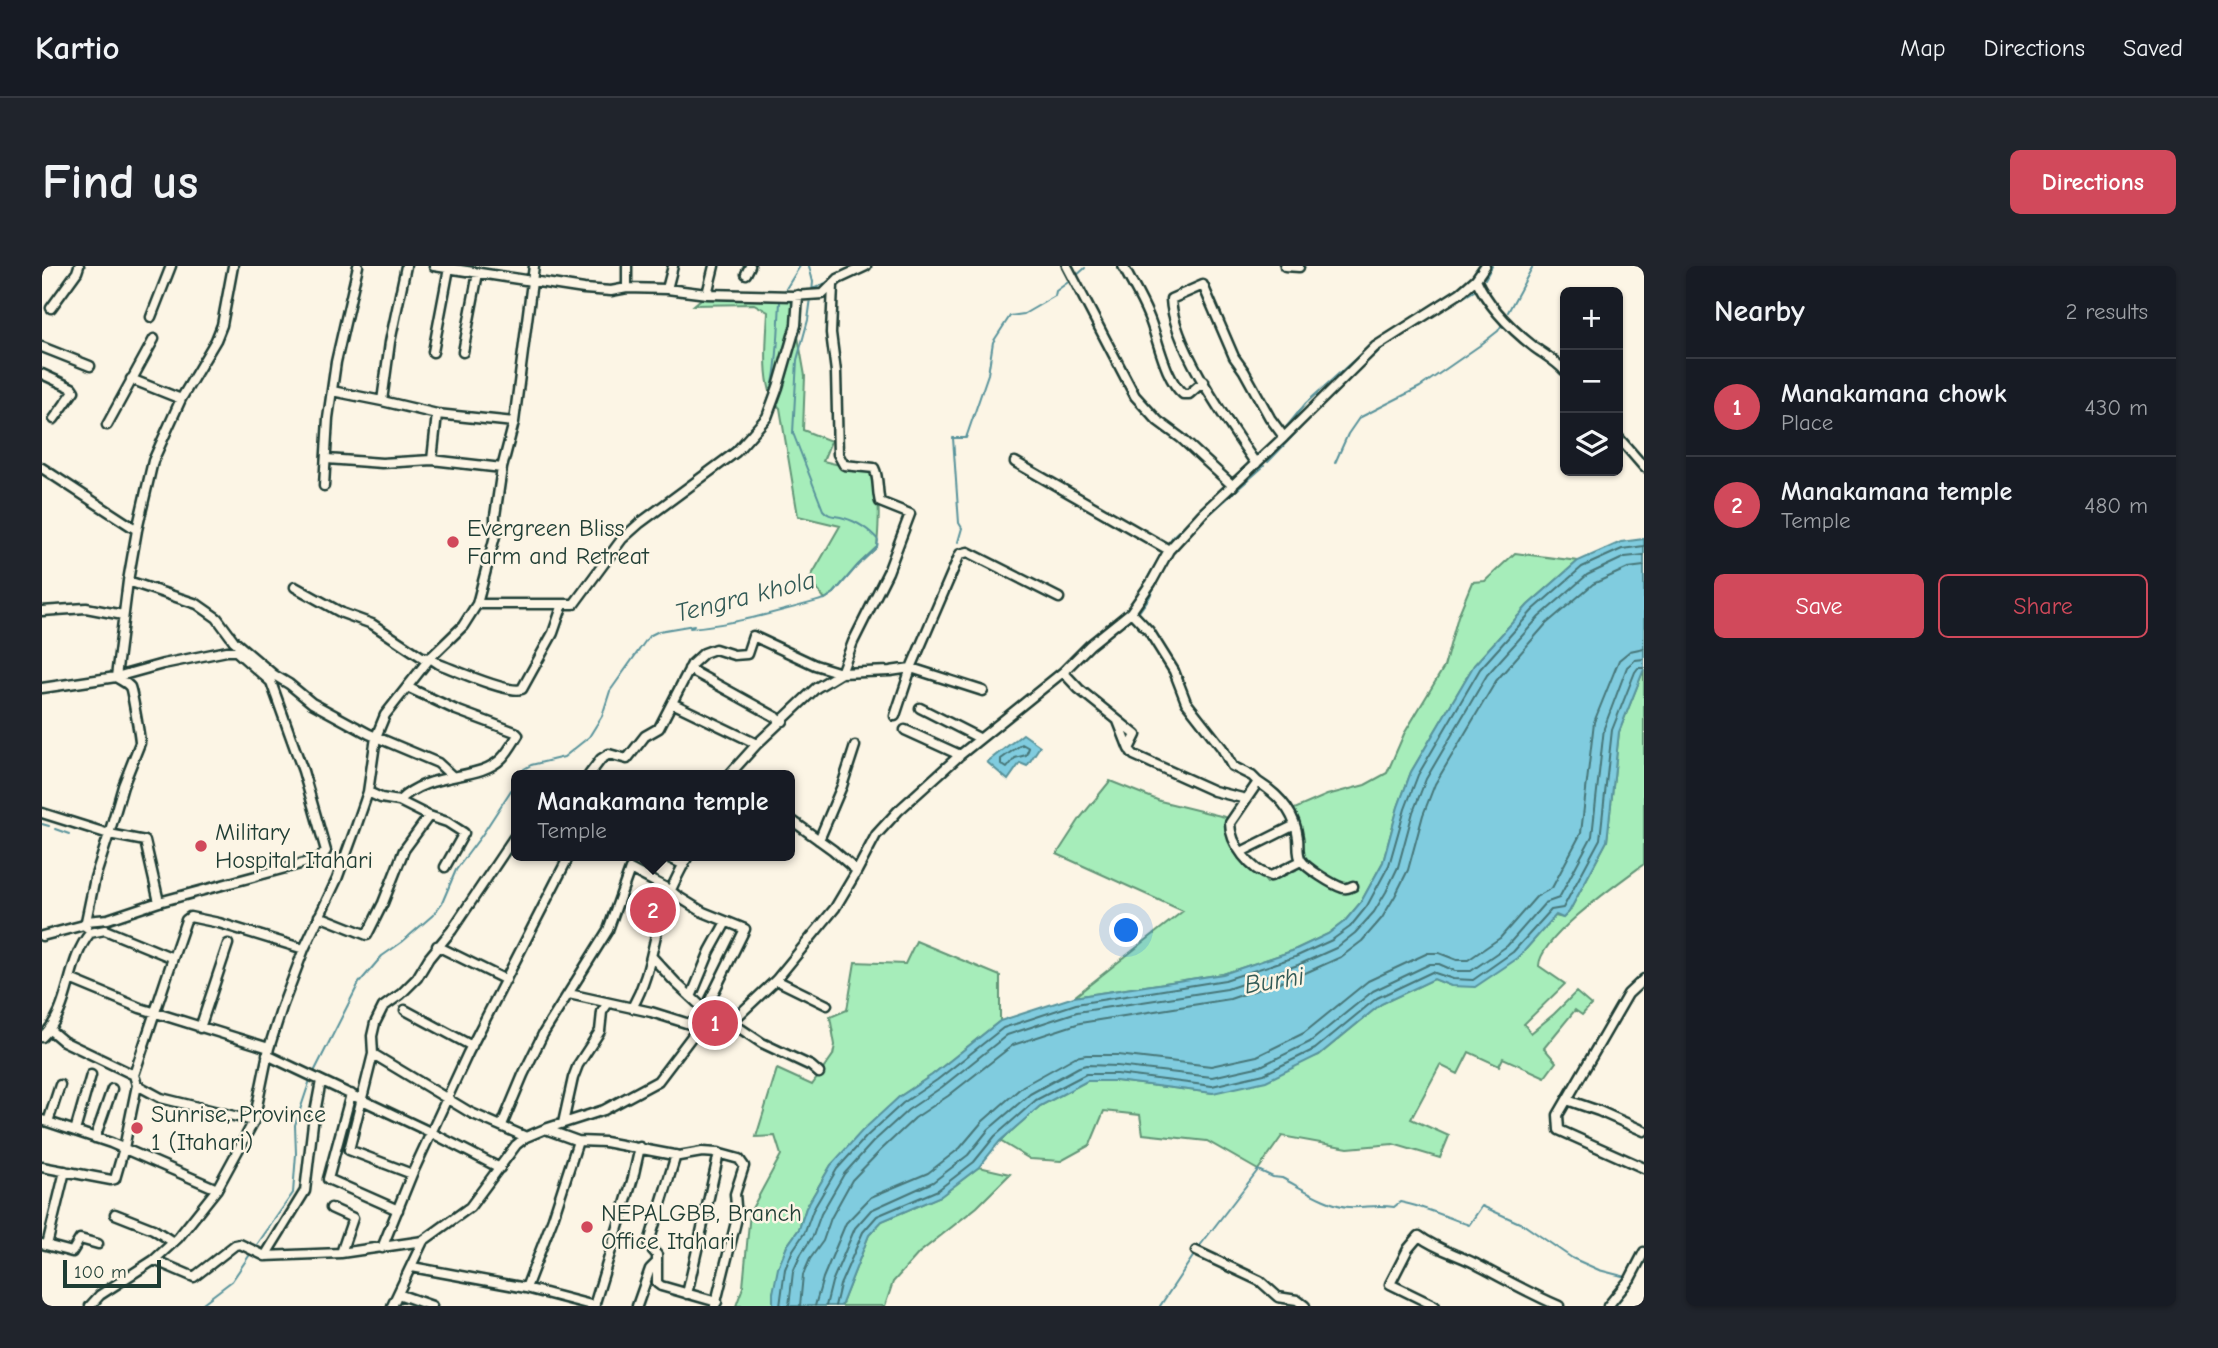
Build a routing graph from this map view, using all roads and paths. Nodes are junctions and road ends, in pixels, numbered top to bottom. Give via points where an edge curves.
1 (79, 266) edge
2 (171, 266) edge
3 (233, 266) edge
4 (358, 266) edge
5 (406, 266) edge
6 (435, 266) edge
7 (534, 266) edge
8 (627, 266) edge
9 (673, 266) edge
10 (715, 266) edge
11 (866, 266) edge
12 (1067, 266) edge
13 (1123, 266) edge
14 (1285, 266) edge
15 (1485, 266) edge
16 (1300, 267) edge
17 (449, 268) junction
18 (478, 273) junction
19 (1476, 279) junction
20 (531, 281) junction
21 (833, 285) junction
22 (627, 288) junction
23 (667, 289) junction
24 (707, 294) junction
25 (798, 295) junction
26 (51, 308) dead end
27 (150, 317) dead end
28 (154, 339) dead end
29 (42, 347) edge
30 (433, 352) dead end
31 (463, 352) dead end
32 (90, 366) dead end
33 (1560, 366) edge
34 (42, 374) edge
35 (131, 379) junction
36 (1204, 381) junction
37 (332, 391) junction
38 (181, 399) junction
39 (382, 401) junction
40 (437, 414) junction
41 (54, 419) dead end
42 (514, 422) junction
43 (107, 425) dead end
44 (1284, 437) junction
45 (1623, 443) edge
46 (327, 459) junction
47 (432, 460) junction
48 (1015, 462) dead end
49 (1255, 464) junction
50 (1644, 467) edge
51 (42, 468) edge
52 (502, 468) junction
53 (324, 486) dead end
54 (1233, 486) junction
55 (137, 530) junction
56 (1166, 549) junction
57 (128, 581) junction
58 (295, 587) dead end
59 (1059, 598) dead end
60 (477, 604) junction
61 (563, 604) junction
62 (42, 611) edge
63 (1131, 612) junction
64 (123, 615) junction
65 (430, 658) junction
66 (911, 668) junction
67 (689, 669) junction
68 (1063, 672) junction
69 (841, 673) junction
70 (116, 677) junction
71 (407, 687) junction
72 (42, 688) edge
73 (982, 691) dead end
74 (672, 703) junction
75 (920, 708) dead end
76 (895, 716) dead end
77 (783, 721) junction
78 (905, 730) dead end
79 (376, 737) junction
80 (979, 738) junction
81 (757, 744) junction
82 (855, 747) dead end
83 (960, 755) junction
84 (593, 770) edge
85 (734, 770) edge
86 (452, 776) junction
87 (1258, 782) junction
88 (368, 792) junction
89 (1246, 799) junction
90 (399, 801) junction
91 (42, 813) edge
92 (429, 816) junction
93 (795, 823) edge
94 (1295, 825) junction
95 (108, 834) junction
96 (819, 840) junction
97 (511, 841) edge
98 (1241, 852) junction
99 (566, 861) edge
100 (676, 861) edge
101 (686, 861) edge
102 (1301, 861) junction
103 (684, 865) junction
104 (445, 867) dead end
105 (857, 871) junction
106 (1353, 886) dead end
107 (670, 890) junction
108 (159, 902) junction
109 (319, 916) junction
110 (726, 922) junction
111 (87, 926) junction
112 (42, 936) edge
113 (228, 944) dead end
114 (437, 946) junction
115 (304, 949) junction
116 (652, 957) junction
117 (173, 958) junction
118 (71, 979) junction
119 (1644, 979) edge
120 (506, 980) junction
121 (776, 980) junction
122 (569, 994) junction
123 (691, 997) junction
124 (608, 1003) junction
125 (827, 1005) dead end
126 (632, 1008) junction
127 (405, 1010) dead end
128 (705, 1010) junction
129 (156, 1013) junction
130 (726, 1019) junction
131 (715, 1023) junction
132 (699, 1027) junction
133 (200, 1028) junction
134 (50, 1030) junction
135 (42, 1037) edge
136 (472, 1046) junction
137 (268, 1051) junction
138 (373, 1054) junction
139 (819, 1073) dead end
140 (90, 1075) dead end
141 (134, 1075) junction
142 (321, 1080) junction
143 (60, 1084) dead end
144 (137, 1085) junction
145 (111, 1089) dead end
146 (351, 1094) junction
147 (447, 1099) junction
148 (362, 1100) junction
149 (1567, 1100) junction
150 (45, 1121) edge
151 (254, 1121) junction
152 (563, 1123) junction
153 (502, 1125) junction
154 (545, 1129) junction
155 (75, 1131) junction
156 (1644, 1131) edge
157 (432, 1133) junction
158 (526, 1137) junction
159 (95, 1138) junction
160 (578, 1142) junction
161 (640, 1147) junction
162 (124, 1149) junction
163 (719, 1153) junction
164 (676, 1155) junction
165 (42, 1167) edge
166 (500, 1168) junction
167 (1644, 1168) edge
168 (65, 1171) junction
169 (412, 1174) junction
170 (217, 1189) junction
171 (331, 1208) dead end
172 (398, 1210) junction
173 (116, 1214) dead end
174 (423, 1241) junction
175 (173, 1242) junction
176 (98, 1244) dead end
177 (44, 1245) edge
178 (382, 1248) junction
179 (1196, 1251) dead end
180 (1644, 1252) edge
181 (341, 1253) junction
182 (262, 1255) junction
183 (154, 1260) junction
184 (657, 1262) junction
185 (412, 1266) junction
186 (526, 1288) junction
187 (398, 1294) junction
188 (687, 1294) junction
189 (573, 1303) edge
190 (716, 1304) edge
191 (90, 1306) edge
192 (392, 1306) edge
193 (432, 1306) edge
194 (594, 1306) edge
195 (637, 1306) edge
196 (1306, 1306) edge
197 (1435, 1306) edge
198 (1559, 1306) edge
199 (1608, 1306) edge

1 - 26 street
2 - 27 street
3 - 38 street via 222,326
4 - 37 street
5 - 39 street
6 - 17 street
7 - 20 street
8 - 22 street
9 - 23 street
10 - 24 street
11 - 21 street
12 - 54 street via 1142,405
13 - 36 street via 1180,391 1189,394
14 - 16 street
15 - 19 street
17 - 18 street
17 - 30 street
18 - 20 street
18 - 31 street
19 - 33 street via 1502,317
19 - 44 street via 1375,347
20 - 22 street via 611,291
20 - 42 street
21 - 25 street via 819,295
21 - 69 street via 838,454 844,466 874,468 880,502 910,514
22 - 23 street
23 - 24 street
24 - 25 street
25 - 61 street via 796,325 767,417 736,452 622,539 574,604
28 - 35 street
29 - 32 street
34 - 41 street via 74,391
35 - 38 street
35 - 43 street
36 - 44 street via 1180,333 1171,299 1203,285 1234,357
36 - 49 street
37 - 39 street
37 - 46 street
38 - 55 street via 153,461
39 - 40 street
40 - 42 street
40 - 47 street
42 - 52 street
44 - 49 street
45 - 50 street
46 - 47 street
46 - 53 street
47 - 52 street
48 - 56 street
49 - 54 street
51 - 55 street
52 - 60 street via 495,536
54 - 56 street
55 - 57 street
56 - 63 street
57 - 64 street
57 - 79 street via 197,604 217,618 234,641 312,704
58 - 65 street
59 - 66 street via 964,552 956,559
60 - 61 street
60 - 65 street via 463,626
61 - 65 street via 553,633 522,689 501,687
62 - 64 street via 86,608
63 - 68 street
63 - 87 street via 1149,631 1174,671 1186,702 1232,766
64 - 70 street
65 - 71 street
66 - 69 street
66 - 73 street
66 - 76 street
67 - 69 street via 704,653 715,649 747,654 753,636 815,666
67 - 74 street
67 - 77 street
68 - 80 street
68 - 89 street via 1136,735 1129,750 1134,755
69 - 77 street via 816,688
70 - 72 street
70 - 95 street via 132,691 141,737
70 - 108 street via 236,651 271,682 326,847 318,859
71 - 79 street via 385,715
71 - 86 street via 518,735 495,764
74 - 81 street
74 - 84 street via 659,728 645,736 627,760 609,754
75 - 80 street
77 - 81 street
78 - 83 street
79 - 86 street via 438,763
79 - 88 street
80 - 83 street
81 - 85 street
82 - 96 street
83 - 105 street via 876,835
86 - 90 street via 426,783
87 - 89 street
87 - 94 street via 1276,793
88 - 90 street
88 - 109 street
89 - 98 street via 1230,823
90 - 92 street
91 - 95 street
92 - 104 street via 464,833
92 - 109 street via 404,850 367,934
93 - 96 street
94 - 98 street
94 - 102 street
95 - 108 street via 145,841
95 - 111 street
96 - 105 street
97 - 114 street
98 - 102 street via 1261,873 1271,876
99 - 120 street
100 - 103 street
101 - 103 street
102 - 106 street via 1343,888
103 - 107 street
105 - 121 street via 835,908
107 - 110 street
107 - 116 street
107 - 122 street via 630,869 608,930
108 - 111 street
109 - 115 street
110 - 123 street
110 - 128 street via 745,929
111 - 112 street
111 - 117 street
111 - 118 street
113 - 133 street
114 - 120 street
114 - 138 street via 417,978 383,1007 372,1037
115 - 117 street via 190,916
115 - 137 street
116 - 123 street
116 - 126 street
117 - 129 street
118 - 129 street
118 - 134 street
119 - 149 street via 1628,994
120 - 136 street
121 - 125 street
121 - 130 street via 740,1014
122 - 124 street
122 - 153 street via 538,1044
123 - 128 street
124 - 126 street
124 - 152 street via 600,1031 573,1078
126 - 132 street
127 - 136 street
128 - 131 street
129 - 133 street
129 - 141 street
130 - 131 street
130 - 139 street
131 - 132 street
132 - 152 street via 658,1081 604,1110
133 - 137 street
134 - 135 street
134 - 141 street via 63,1041
136 - 147 street
137 - 142 street
137 - 151 street
138 - 147 street
138 - 148 street
140 - 155 street
141 - 144 street
142 - 146 street
142 - 182 street via 305,1191
143 - 150 street
144 - 151 street via 161,1098
144 - 162 street
145 - 159 street
146 - 148 street
146 - 172 street via 328,1179
147 - 153 street
147 - 157 street
148 - 157 street
148 - 169 street via 349,1150
149 - 156 street
149 - 167 street via 1558,1115 1559,1130
150 - 155 street
151 - 170 street
152 - 154 street
153 - 158 street
154 - 158 street
154 - 160 street
155 - 159 street
157 - 166 street
157 - 169 street
158 - 166 street
159 - 162 street
160 - 161 street
160 - 186 street
161 - 164 street
161 - 194 street
162 - 168 street via 115,1179
162 - 170 street
163 - 164 street
163 - 188 street
163 - 190 street via 739,1159 744,1166
164 - 184 street via 650,1239
165 - 168 street
166 - 174 street via 470,1207
168 - 177 street
169 - 172 street
170 - 175 street
171 - 181 street via 353,1218
172 - 178 street
173 - 175 street
174 - 178 street
174 - 185 street
175 - 183 street
176 - 177 street via 79,1239 72,1252
178 - 181 street
179 - 196 street via 1260,1281 1278,1297
180 - 199 street
181 - 182 street
182 - 183 street via 240,1244 194,1277
183 - 191 street
184 - 188 street via 657,1283
184 - 195 street
185 - 186 street
185 - 187 street
186 - 189 street
187 - 192 street
187 - 193 street
188 - 190 street
189 - 194 street
197 - 198 street via 1390,1284 1419,1237

